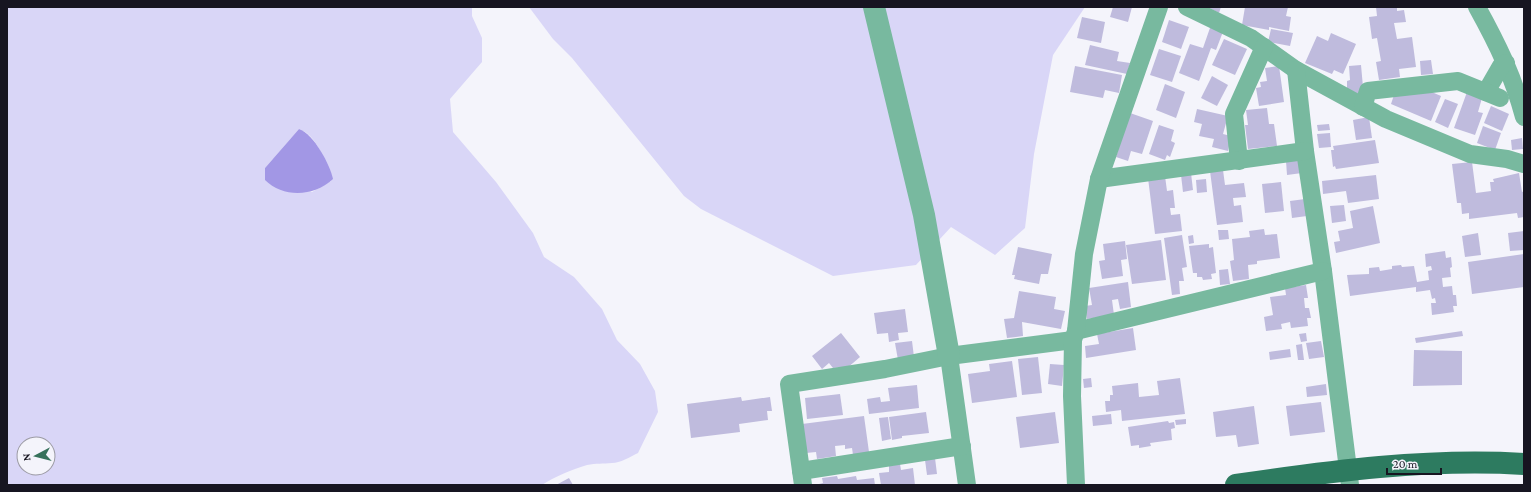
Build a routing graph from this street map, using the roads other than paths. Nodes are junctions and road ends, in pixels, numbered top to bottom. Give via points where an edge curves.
1 (874, 7) edge
2 (1159, 7) edge
3 (1187, 7) edge
4 (1477, 7) edge
5 (1264, 47) junction
6 (1506, 63) junction
7 (1296, 70) junction
8 (1363, 107) junction
9 (1524, 117) edge
10 (1305, 151) junction
11 (1239, 161) junction
12 (1524, 164) edge
13 (1099, 179) junction
14 (1323, 271) junction
15 (1074, 335) junction
16 (948, 356) junction
17 (962, 446) junction
18 (1523, 462) edge
19 (802, 478) edge
20 (1349, 478) edge
21 (967, 485) edge
22 (1076, 485) edge
23 (1236, 485) edge

1 - 16 street via 924,215
2 - 13 street
3 - 5 street
4 - 6 street
5 - 7 street
5 - 11 street via 1234,114
6 - 8 street via 1501,66 1493,95 1458,81 1368,91
6 - 9 street
7 - 8 street
7 - 10 street
8 - 12 street via 1470,154
10 - 11 street
10 - 14 street
11 - 13 street
13 - 15 street via 1084,254
14 - 15 street
14 - 20 street
15 - 16 street
15 - 22 street via 1072,396
16 - 17 street
16 - 19 street via 789,384
17 - 19 street
17 - 21 street
18 - 20 main road via 1437,462
20 - 23 main road

